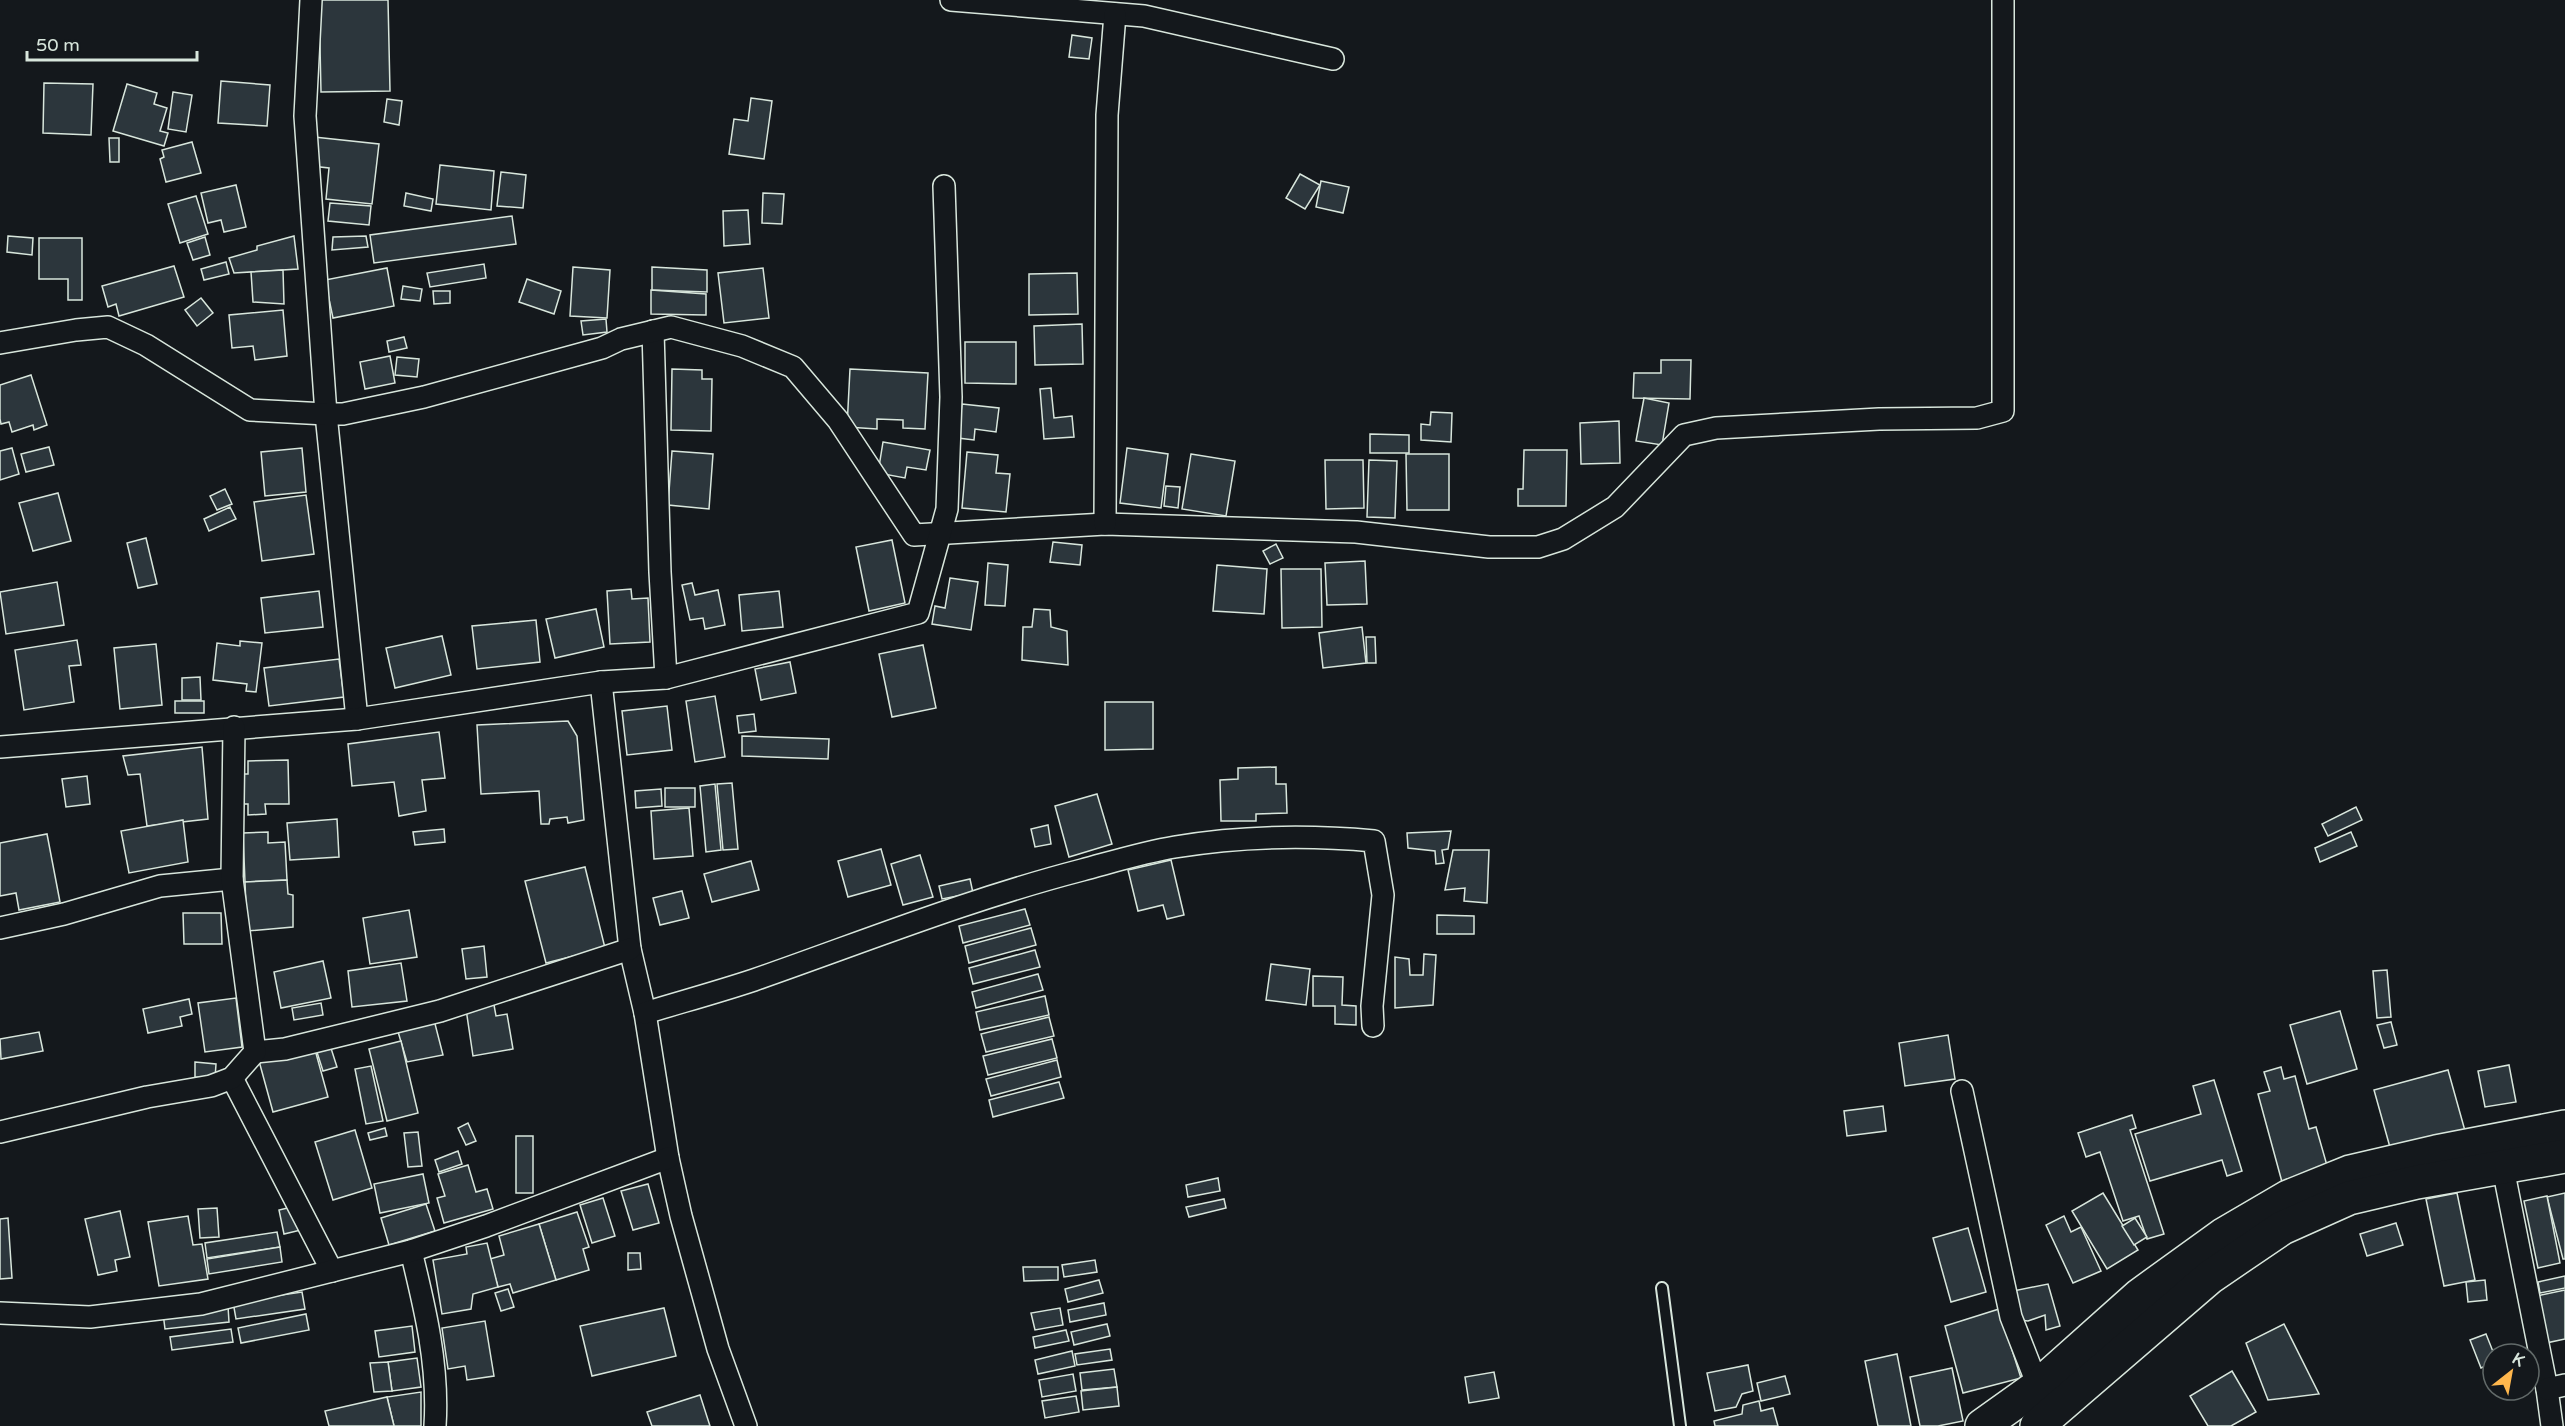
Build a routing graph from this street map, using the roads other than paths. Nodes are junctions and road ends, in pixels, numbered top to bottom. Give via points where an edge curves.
1 (311, 0) edge
2 (951, 0) edge
3 (2003, 0) edge
4 (1144, 8) edge
5 (1115, 14) junction
6 (1333, 59) dead end
7 (944, 186) dead end
8 (653, 331) junction
9 (0, 343) edge
10 (326, 414) junction
11 (1105, 524) junction
12 (942, 533) junction
13 (666, 678) junction
14 (601, 682) junction
15 (357, 718) junction
16 (234, 727) junction
17 (0, 747) edge
18 (232, 879) junction
19 (0, 928) edge
20 (630, 950) junction
21 (645, 1013) junction
22 (1373, 1026) dead end
23 (255, 1052) junction
24 (232, 1078) junction
25 (1962, 1091) dead end
26 (2565, 1127) edge
27 (0, 1132) edge
28 (2565, 1156) edge
29 (668, 1158) junction
30 (2503, 1168) junction
31 (411, 1251) junction
32 (332, 1271) junction
33 (1662, 1288) dead end
34 (0, 1313) edge
35 (2038, 1386) junction
36 (2556, 1387) edge
37 (435, 1426) edge
38 (746, 1426) edge
39 (1680, 1426) edge
40 (1982, 1426) edge
41 (2037, 1426) edge
42 (2552, 1426) edge

1 - 10 street via 305,116
2 - 5 street
3 - 11 street via 2002,411 1977,418 1879,418 1716,428 1684,435 1615,507 1563,540 1538,547 1489,547 1356,531
4 - 5 street
4 - 6 street
5 - 11 street via 1107,115
7 - 12 street via 951,397 947,509
8 - 10 street via 424,397
8 - 12 street via 671,327 742,346 793,367 838,420 914,535
8 - 13 street
9 - 10 street via 108,327 146,345 250,410
10 - 15 street
11 - 12 street
12 - 13 street via 918,613
13 - 14 street
14 - 15 street
14 - 20 street
15 - 16 street
16 - 17 street
16 - 18 street
18 - 19 street via 160,886
18 - 23 street
20 - 21 street
20 - 23 street via 440,1011 285,1049
21 - 22 street via 753,980 1024,885 1122,860 1174,847 1273,837 1338,838 1374,841 1383,895
21 - 29 street
23 - 24 street
24 - 27 street via 211,1086
24 - 32 street
25 - 35 street via 2011,1317
26 - 35 highway via 2350,1173 2288,1197 2223,1235 2140,1295
28 - 30 highway
29 - 31 street
29 - 38 street via 718,1349
30 - 36 street
30 - 41 highway via 2349,1198 2282,1228 2210,1277
31 - 32 street
31 - 37 street via 428,1318 437,1397
32 - 34 street via 201,1304 90,1317
33 - 39 lane
35 - 40 highway
36 - 42 street

